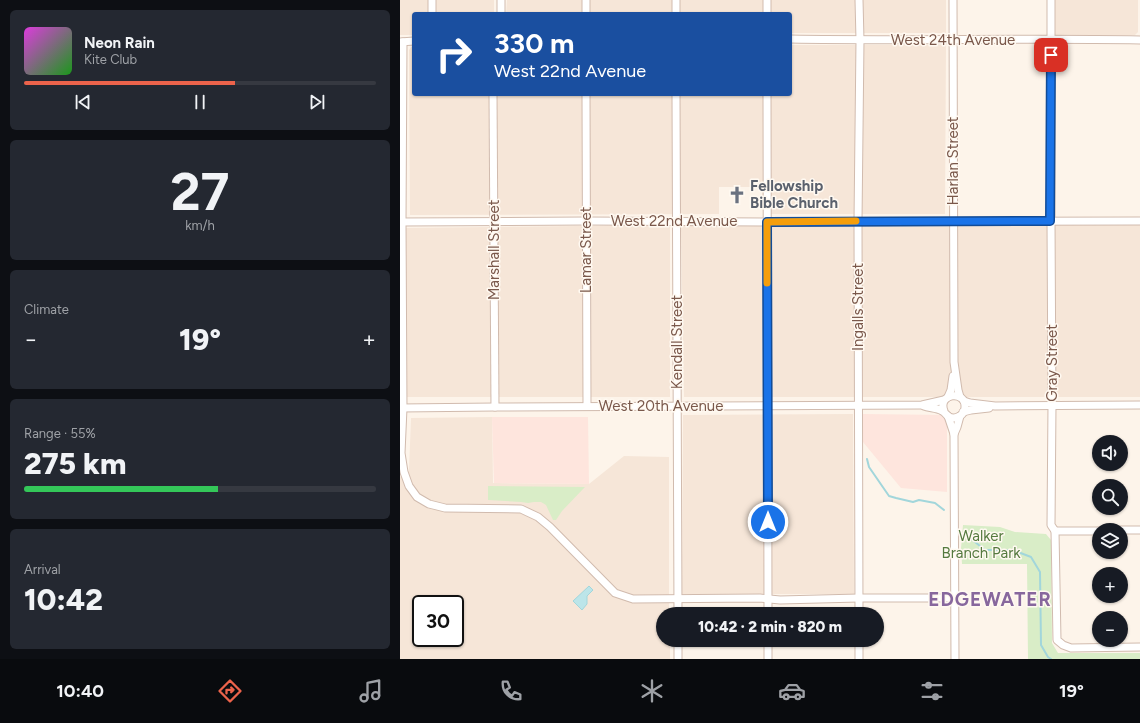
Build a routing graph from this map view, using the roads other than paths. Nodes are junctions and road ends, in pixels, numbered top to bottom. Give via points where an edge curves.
1 (432, 0) edge
2 (501, 0) edge
3 (586, 0) edge
4 (676, 0) edge
5 (767, 0) edge
6 (859, 0) edge
7 (953, 0) edge
8 (1051, 0) edge
9 (432, 12) edge
10 (501, 12) edge
11 (586, 12) edge
12 (676, 12) edge
13 (767, 12) edge
14 (792, 39) edge
15 (860, 40) junction
16 (953, 40) junction
17 (1051, 40) junction
18 (1140, 40) edge
19 (412, 41) edge
20 (401, 42) edge
21 (493, 96) edge
22 (586, 96) edge
23 (676, 96) edge
24 (767, 96) edge
25 (494, 221) junction
26 (586, 221) junction
27 (858, 221) junction
28 (954, 221) junction
29 (1050, 221) junction
30 (1140, 221) edge
31 (401, 222) edge
32 (677, 222) junction
33 (767, 222) junction
34 (954, 370) junction
35 (946, 398) junction
36 (962, 399) junction
37 (1052, 405) junction
38 (1140, 405) edge
39 (495, 406) junction
40 (587, 406) junction
41 (676, 406) junction
42 (768, 406) junction
43 (859, 406) junction
44 (922, 406) junction
45 (995, 406) junction
46 (402, 408) edge
47 (946, 414) junction
48 (962, 414) junction
49 (954, 434) junction
50 (1128, 530) edge
51 (1140, 530) edge
52 (1055, 531) junction
53 (1092, 531) edge
54 (677, 598) junction
55 (859, 598) junction
56 (955, 598) junction
57 (768, 599) junction
58 (678, 607) edge
59 (768, 607) edge
60 (859, 607) edge
61 (678, 647) edge
62 (768, 647) edge
63 (859, 647) edge
64 (1140, 647) edge
65 (678, 659) edge
66 (768, 659) edge
67 (859, 659) edge
68 (955, 659) edge

1 - 9 street
2 - 10 street
3 - 11 street
4 - 12 street
5 - 13 street
6 - 15 street, Ingalls Street
7 - 16 street, Harlan Street
8 - 17 street, Gray Street
14 - 15 street, West 24th Avenue
15 - 16 street, West 24th Avenue
15 - 27 street, Ingalls Street
16 - 17 street, West 24th Avenue
16 - 28 street, Harlan Street
17 - 18 street, West 24th Avenue
17 - 29 street, Gray Street
19 - 20 street
20 - 31 street
21 - 25 street, Marshall Street
22 - 26 street, Lamar Street
23 - 32 street, Kendall Street
24 - 33 street
25 - 26 street, West 22nd Avenue
25 - 31 street, West 22nd Avenue
25 - 39 street, Marshall Street
26 - 32 street, West 22nd Avenue
26 - 40 street, Lamar Street
27 - 28 street, West 22nd Avenue
27 - 33 street, West 22nd Avenue
27 - 43 street, Ingalls Street
28 - 29 street, West 22nd Avenue
28 - 34 street, Harlan Street
29 - 30 street, West 22nd Avenue
29 - 37 street, Gray Street
31 - 46 street
32 - 33 street, West 22nd Avenue
32 - 41 street, Kendall Street
33 - 42 street
34 - 35 street, Harlan Street via 951,390
34 - 36 street, Harlan Street
35 - 36 street via 954,395
35 - 44 street, West 20th Avenue
35 - 47 street via 942,406
36 - 45 street via 970,403
36 - 48 street via 965,407
37 - 38 street
37 - 45 street
37 - 52 street, Gray Street via 1051,525
39 - 40 street, West 20th Avenue
39 - 46 street, West 20th Avenue
40 - 41 street, West 20th Avenue
41 - 42 street, West 20th Avenue
41 - 54 street, Kendall Street
42 - 43 street, West 20th Avenue
42 - 57 street
43 - 44 street, West 20th Avenue
43 - 55 street, Ingalls Street
44 - 47 street, West 20th Avenue
45 - 48 street
46 - 54 street via 401,453 404,472 409,486 417,497 429,504 445,508 521,509 550,526 616,593 633,599
47 - 48 street via 953,418
47 - 49 street
48 - 49 street
49 - 56 street
50 - 51 street
52 - 53 street
52 - 64 street, Gray Street via 1057,640 1071,648
54 - 57 street
54 - 58 street, Kendall Street
55 - 56 street
55 - 57 street
55 - 60 street, Ingalls Street
56 - 68 street
57 - 59 street
61 - 65 street
62 - 66 street
63 - 67 street

